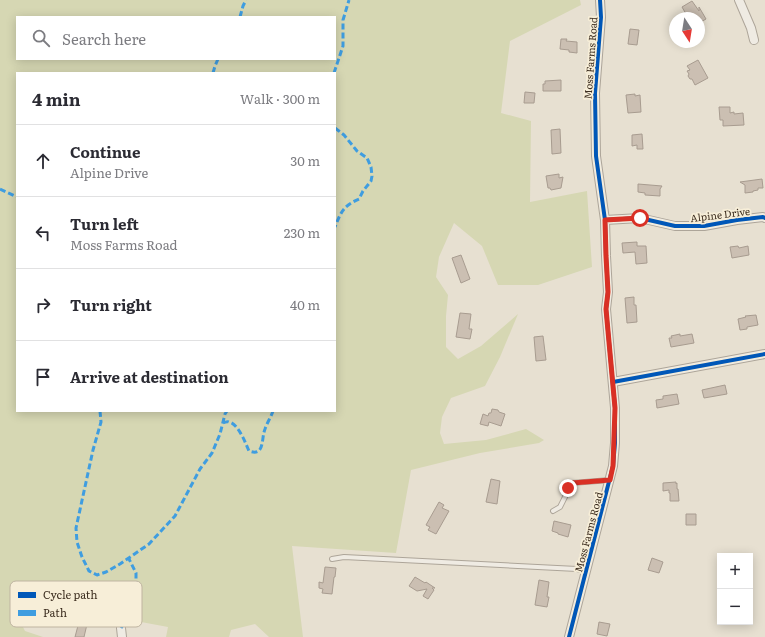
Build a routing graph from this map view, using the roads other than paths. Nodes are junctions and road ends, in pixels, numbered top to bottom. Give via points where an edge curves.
1 (600, 0) edge
2 (739, 0) edge
3 (754, 40) dead end
4 (765, 218) edge
5 (605, 220) junction
6 (765, 354) edge
7 (613, 382) junction
8 (610, 480) junction
9 (553, 511) dead end
10 (332, 559) dead end
11 (586, 571) junction
12 (121, 628) dead end
13 (122, 637) edge
14 (569, 637) edge

1 - 5 street, Moss Farms Road via 595,93 596,156
2 - 3 street
4 - 5 street, Alpine Drive via 704,226 675,226 640,218
5 - 7 street, Moss Farms Road via 608,292 606,309
6 - 7 street
7 - 8 street, Moss Farms Road via 615,437
8 - 9 lane via 572,483 560,507
8 - 11 street, Moss Farms Road
10 - 11 lane via 344,557
11 - 14 street, Moss Farms Road
12 - 13 street

